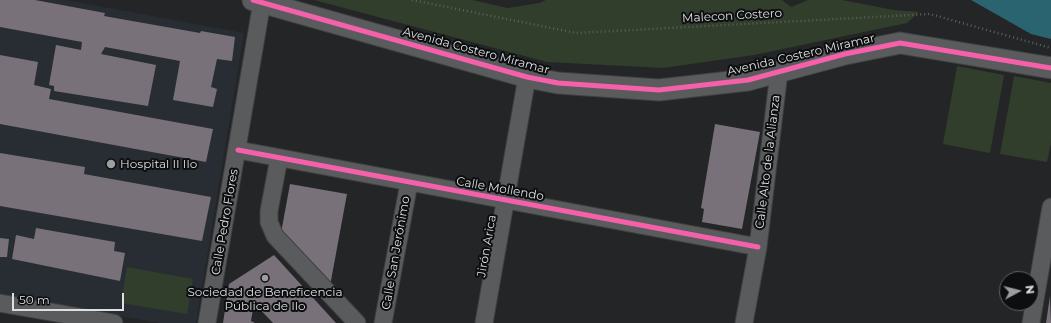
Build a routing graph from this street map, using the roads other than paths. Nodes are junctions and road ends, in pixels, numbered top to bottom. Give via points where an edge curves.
1 (257, 1) edge
2 (1051, 68) edge
3 (779, 72) junction
4 (527, 77) junction
5 (238, 150) junction
6 (279, 158) junction
7 (409, 183) junction
8 (505, 199) junction
9 (1051, 208) edge
10 (758, 247) junction
11 (0, 303) edge
12 (88, 321) edge
13 (114, 323) edge
14 (207, 323) edge
15 (357, 323) edge
16 (384, 323) edge
17 (484, 323) edge
18 (744, 323) edge
19 (1031, 323) edge

1 - 4 street, Avenida Costero Miramar
1 - 5 street, Calle Pedro Flores
2 - 3 street, Avenida Costero Miramar via 900,43 845,54
3 - 4 street, Avenida Costero Miramar via 748,80 659,90 558,83
3 - 10 street, Calle Alto de la Alianza
4 - 8 street, Jirón Arica
5 - 6 street, Calle Mollendo
5 - 14 street, Calle Pedro Flores
6 - 7 street, Calle Mollendo
6 - 15 street via 268,211 269,222 275,236
7 - 8 street, Calle Mollendo
7 - 16 street, Calle San Jerónimo
8 - 10 street, Calle Mollendo
8 - 17 street, Jirón Arica
9 - 19 street
10 - 18 street, Calle Alto de la Alianza
11 - 12 street
12 - 13 street

